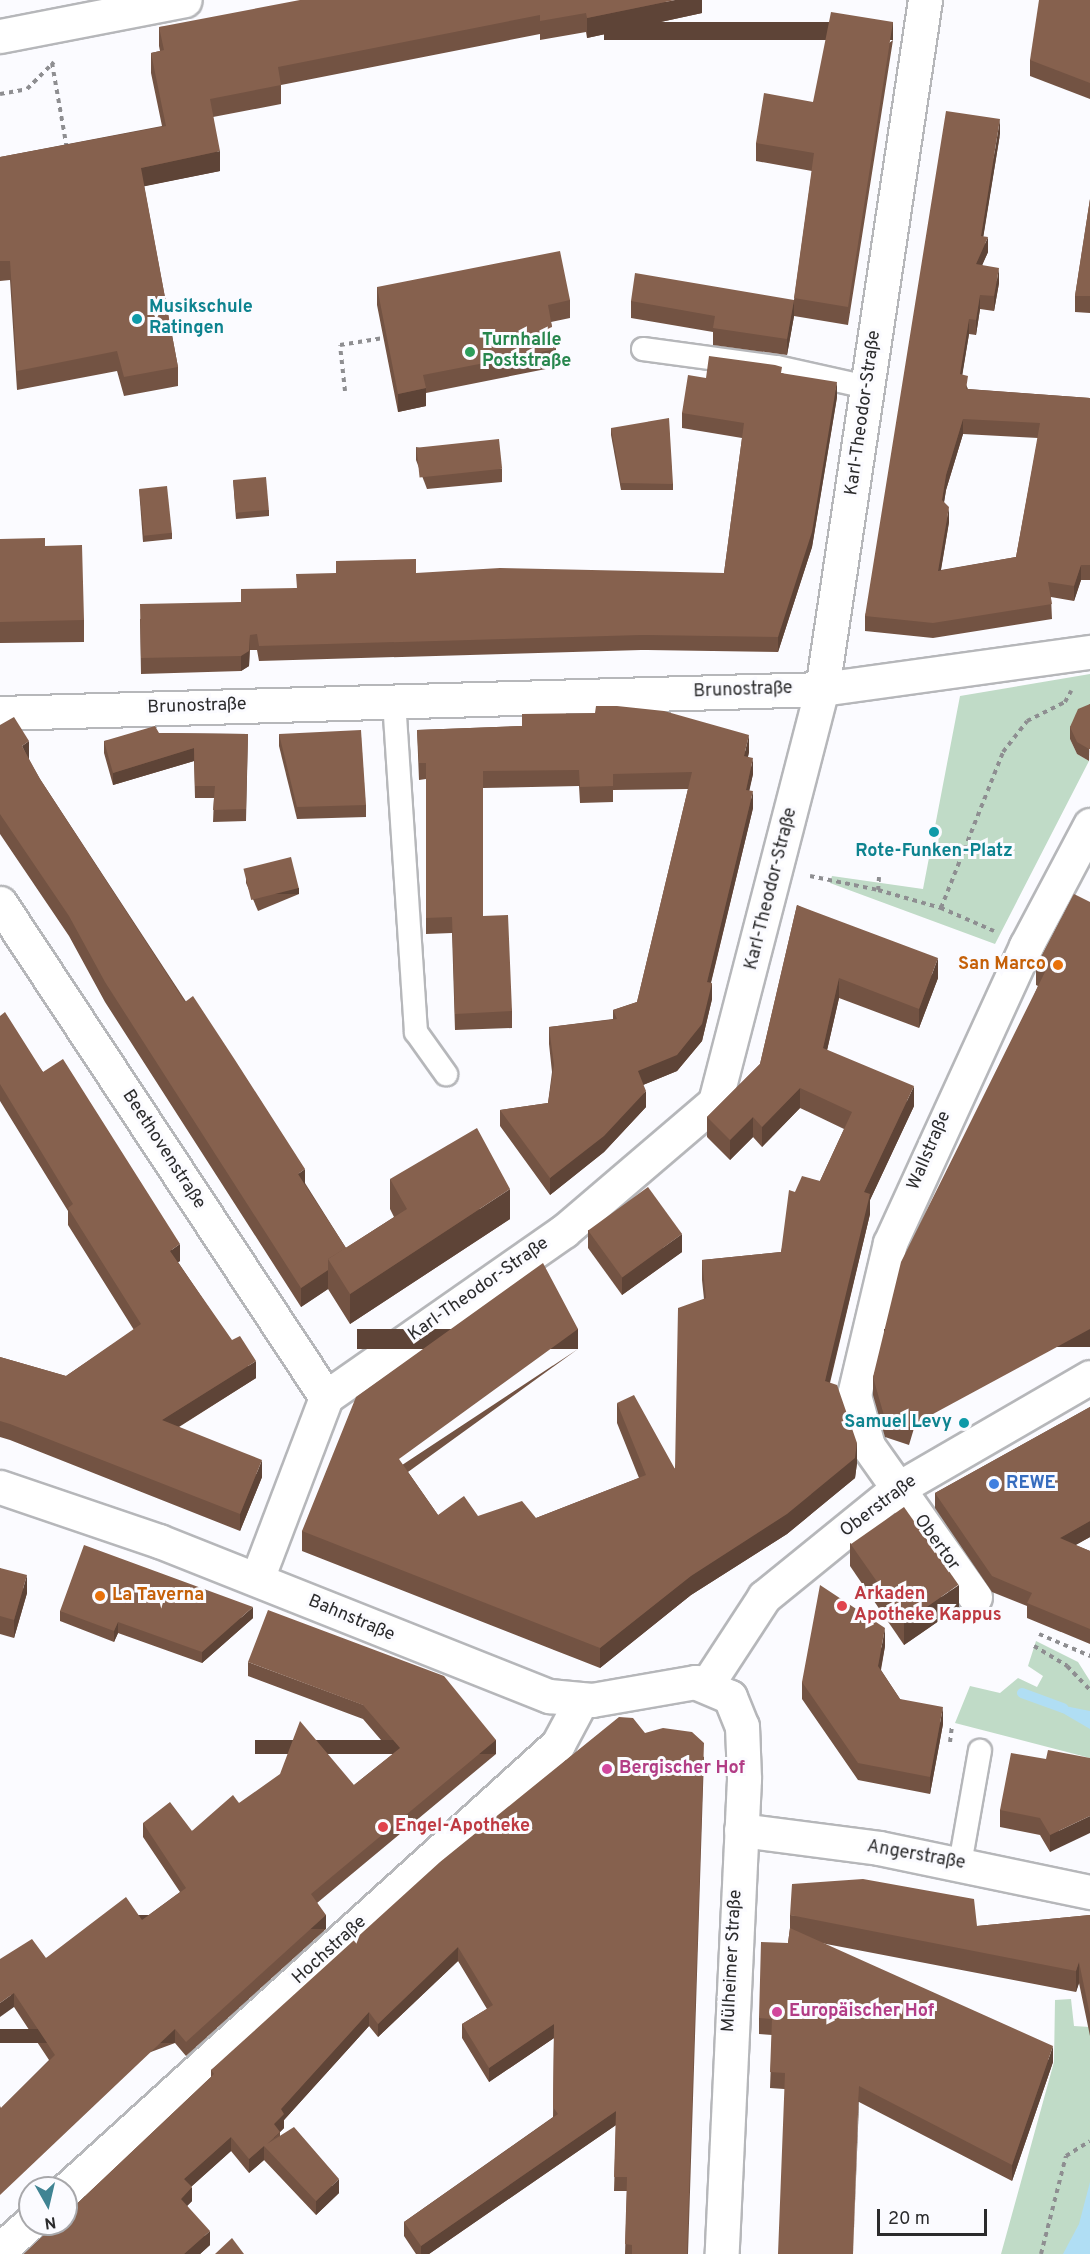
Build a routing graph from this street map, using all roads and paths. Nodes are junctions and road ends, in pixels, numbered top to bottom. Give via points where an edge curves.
1 (185, 0) edge
2 (925, 0) edge
3 (0, 36) edge
4 (52, 63) dead end
5 (69, 158) edge
6 (383, 338) edge
7 (643, 350) dead end
8 (867, 387) junction
9 (345, 391) dead end
10 (1090, 652) edge
11 (1075, 682) dead end
12 (822, 689) junction
13 (394, 701) junction
14 (0, 713) edge
15 (1090, 825) edge
16 (879, 877) dead end
17 (818, 878) dead end
18 (878, 890) junction
19 (0, 903) edge
20 (941, 908) junction
21 (1026, 946) junction
22 (446, 1074) dead end
23 (1090, 1377) edge
24 (326, 1397) junction
25 (0, 1487) edge
26 (897, 1490) junction
27 (257, 1579) junction
28 (975, 1597) dead end
29 (1039, 1634) dead end
30 (1034, 1646) dead end
31 (1090, 1656) edge
32 (708, 1683) junction
33 (1090, 1690) edge
34 (581, 1701) junction
35 (980, 1750) dead end
36 (741, 1830) junction
37 (960, 1864) junction
38 (1090, 1892) edge
39 (1090, 2141) edge
40 (78, 2179) edge
41 (18, 2234) edge
42 (0, 2250) edge
43 (722, 2254) edge
44 (1041, 2254) edge

1 - 3 street
2 - 8 street, Karl-Theodor-Straße
4 - 5 path
6 - 9 path via 340,345
7 - 8 lane via 777,367
8 - 12 street, Karl-Theodor-Straße
10 - 12 street, Brunostraße
11 - 20 path via 1065,702 1027,721 1003,752
12 - 13 street, Brunostraße
12 - 24 street, Karl-Theodor-Straße via 715,1102 564,1231
13 - 14 street, Brunostraße
13 - 22 lane via 417,1032
15 - 21 street, Wallstraße
16 - 18 path
17 - 18 path
18 - 20 path
19 - 24 street, Beethovenstraße
20 - 21 path
21 - 26 street, Wallstraße via 890,1243 857,1380 860,1430
23 - 26 street, Oberstraße
24 - 27 street
25 - 27 street, Bahnstraße
26 - 28 street, Obertor
26 - 32 street, Oberstraße via 764,1597
27 - 34 street, Bahnstraße via 455,1661 543,1694
29 - 31 path
30 - 33 path via 1067,1666
32 - 34 street, Bahnstraße
32 - 36 street, Mülheimer Straße via 725,1692 737,1710 744,1779
34 - 40 street, Hochstraße via 558,1744
35 - 37 lane
36 - 37 street, Angerstraße
36 - 43 street, Mülheimer Straße
37 - 38 street, Angerstraße
39 - 44 path via 1066,2156
41 - 42 street

